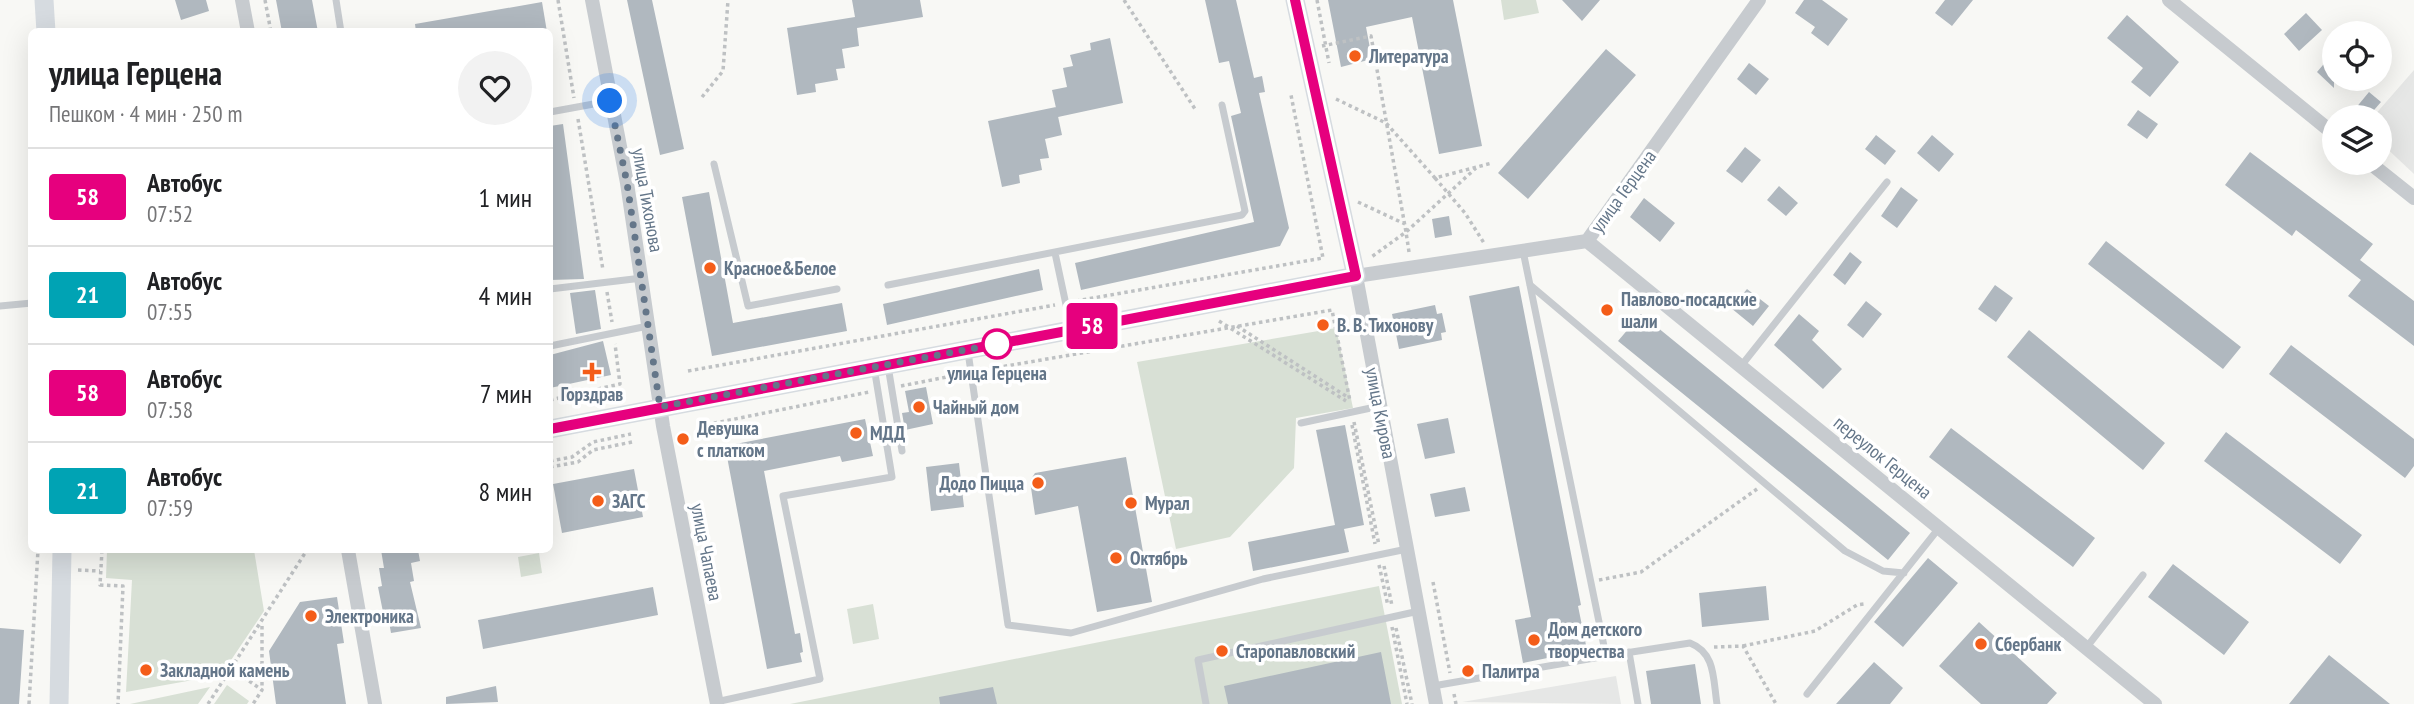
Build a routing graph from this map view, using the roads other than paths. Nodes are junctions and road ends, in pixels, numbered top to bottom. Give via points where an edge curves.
1 (44, 0) edge
2 (242, 0) edge
3 (336, 0) edge
4 (592, 0) edge
5 (1295, 0) edge
6 (1759, 0) edge
7 (2169, 0) edge
8 (46, 28) edge
9 (247, 28) edge
10 (340, 28) edge
11 (610, 101) junction
12 (1222, 105) dead end
13 (553, 111) edge
14 (2322, 124) edge
15 (713, 164) dead end
16 (2385, 175) edge
17 (1887, 182) dead end
18 (2414, 198) edge
19 (1587, 241) junction
20 (1523, 251) junction
21 (1055, 253) junction
22 (1356, 276) junction
23 (642, 278) junction
24 (888, 285) dead end
25 (1530, 285) junction
26 (553, 289) edge
27 (837, 289) dead end
28 (28, 303) edge
29 (0, 306) edge
30 (649, 326) junction
31 (1071, 330) junction
32 (553, 345) edge
33 (969, 363) junction
34 (1741, 366) junction
35 (883, 379) junction
36 (1380, 406) junction
37 (662, 416) junction
38 (1301, 423) dead end
39 (553, 429) edge
40 (902, 451) dead end
41 (1939, 528) junction
42 (1407, 549) junction
43 (62, 553) edge
44 (349, 553) edge
45 (1904, 573) junction
46 (2143, 575) dead end
47 (1419, 611) junction
48 (2086, 648) junction
49 (1629, 652) junction
50 (1606, 656) junction
51 (1433, 686) junction
52 (1807, 694) dead end
53 (717, 703) edge
54 (59, 704) edge
55 (375, 704) edge
56 (1206, 704) edge
57 (1436, 704) edge
58 (1637, 704) edge
59 (1717, 704) edge
60 (2155, 704) edge

1 - 8 street
2 - 9 street
3 - 10 lane
4 - 11 street, улица Тихонова
5 - 22 street, улица Кирова
6 - 19 street, улица Герцена
7 - 14 street
11 - 13 lane
11 - 23 street, улица Тихонова
12 - 21 lane via 1244,214
15 - 27 lane via 748,306
16 - 18 street
17 - 34 lane
19 - 20 street, улица Герцена
19 - 34 street, переулок Герцена
20 - 22 street, улица Герцена
20 - 25 lane
21 - 24 lane
21 - 31 lane
22 - 31 street, улица Герцена
22 - 36 street, улица Кирова
23 - 26 lane
23 - 30 street, улица Тихонова
25 - 45 lane via 1845,551 1883,571
25 - 50 lane
28 - 29 lane
30 - 32 lane
30 - 37 street, улица Тихонова
31 - 33 street, улица Герцена
33 - 35 street, улица Герцена
33 - 42 lane via 1008,625 1071,633 1263,579
34 - 41 street, переулок Герцена
35 - 37 street, улица Герцена
35 - 40 lane
35 - 53 lane via 892,477 783,496 820,679
36 - 38 lane
36 - 42 street, улица Кирова
37 - 39 street, улица Герцена
37 - 53 street, улица Чапаева
41 - 45 lane
41 - 48 street, переулок Герцена
42 - 47 street, улица Кирова
43 - 54 street
44 - 55 street
45 - 52 lane
46 - 48 lane
47 - 51 street, улица Кирова
47 - 56 lane via 1198,660
48 - 60 street, переулок Герцена
49 - 50 lane
49 - 58 lane
49 - 59 lane via 1690,643 1702,648 1710,657
50 - 51 lane
51 - 57 street, улица Кирова

